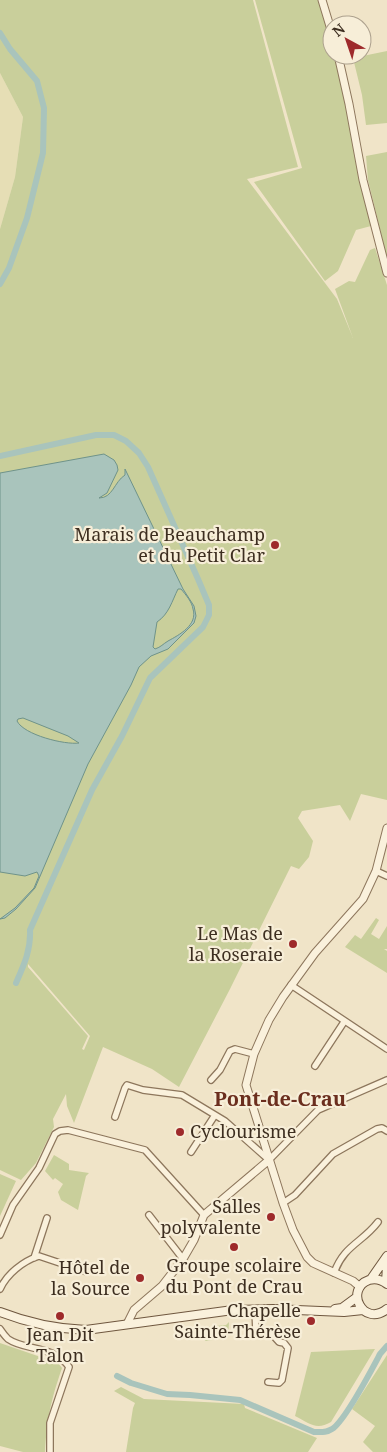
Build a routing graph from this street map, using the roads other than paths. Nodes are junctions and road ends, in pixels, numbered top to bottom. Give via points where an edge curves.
1 (322, 0) edge
2 (327, 15) edge
3 (340, 65) edge
4 (387, 273) edge
5 (387, 828) edge
6 (376, 871) junction
7 (387, 876) edge
8 (292, 985) junction
9 (344, 1022) junction
10 (387, 1049) edge
11 (254, 1054) junction
12 (315, 1066) dead end
13 (212, 1080) dead end
14 (387, 1080) edge
15 (215, 1115) junction
16 (115, 1117) dead end
17 (387, 1130) edge
18 (191, 1152) dead end
19 (269, 1160) junction
20 (257, 1170) junction
21 (276, 1179) junction
22 (283, 1203) junction
23 (148, 1215) dead end
24 (204, 1215) junction
25 (47, 1218) dead end
26 (378, 1222) dead end
27 (0, 1235) edge
28 (387, 1256) edge
29 (34, 1258) junction
30 (183, 1259) junction
31 (387, 1265) edge
32 (87, 1272) dead end
33 (334, 1273) junction
34 (371, 1279) junction
35 (386, 1283) edge
36 (360, 1287) junction
37 (0, 1289) edge
38 (357, 1297) junction
39 (256, 1309) junction
40 (363, 1310) junction
41 (329, 1311) junction
42 (385, 1312) edge
43 (1, 1314) edge
44 (128, 1324) junction
45 (0, 1329) edge
46 (268, 1382) dead end
47 (50, 1452) edge

1 - 2 street
3 - 4 street via 365,189
5 - 6 street
6 - 7 street
6 - 8 street via 363,899 315,953
8 - 9 street
8 - 11 street
9 - 10 street
9 - 12 street
11 - 13 street via 235,1049 230,1051
11 - 19 street via 246,1085
14 - 19 street via 318,1110
15 - 16 street via 182,1095 127,1085
15 - 18 street
15 - 19 street
17 - 22 street via 377,1129 333,1154 295,1195
19 - 20 street
19 - 21 street
20 - 21 street
20 - 24 street
21 - 22 street
22 - 33 street via 307,1257
23 - 30 street
24 - 27 street via 145,1150 68,1130 55,1134
24 - 30 street
25 - 29 street
26 - 33 street via 341,1256
28 - 34 main road
29 - 32 street via 40,1256
29 - 37 street via 6,1277
30 - 44 street via 162,1286 134,1310
31 - 35 main road
33 - 36 street
34 - 35 main road
34 - 36 main road
36 - 38 main road
38 - 40 main road
38 - 41 main road via 342,1308
39 - 41 main road
39 - 44 main road
39 - 46 street via 256,1332 270,1332 288,1348 282,1380 279,1383
40 - 41 main road
40 - 42 main road via 372,1314
43 - 44 main road via 66,1329 86,1330
45 - 47 street via 9,1340 48,1352 69,1366 50,1423

